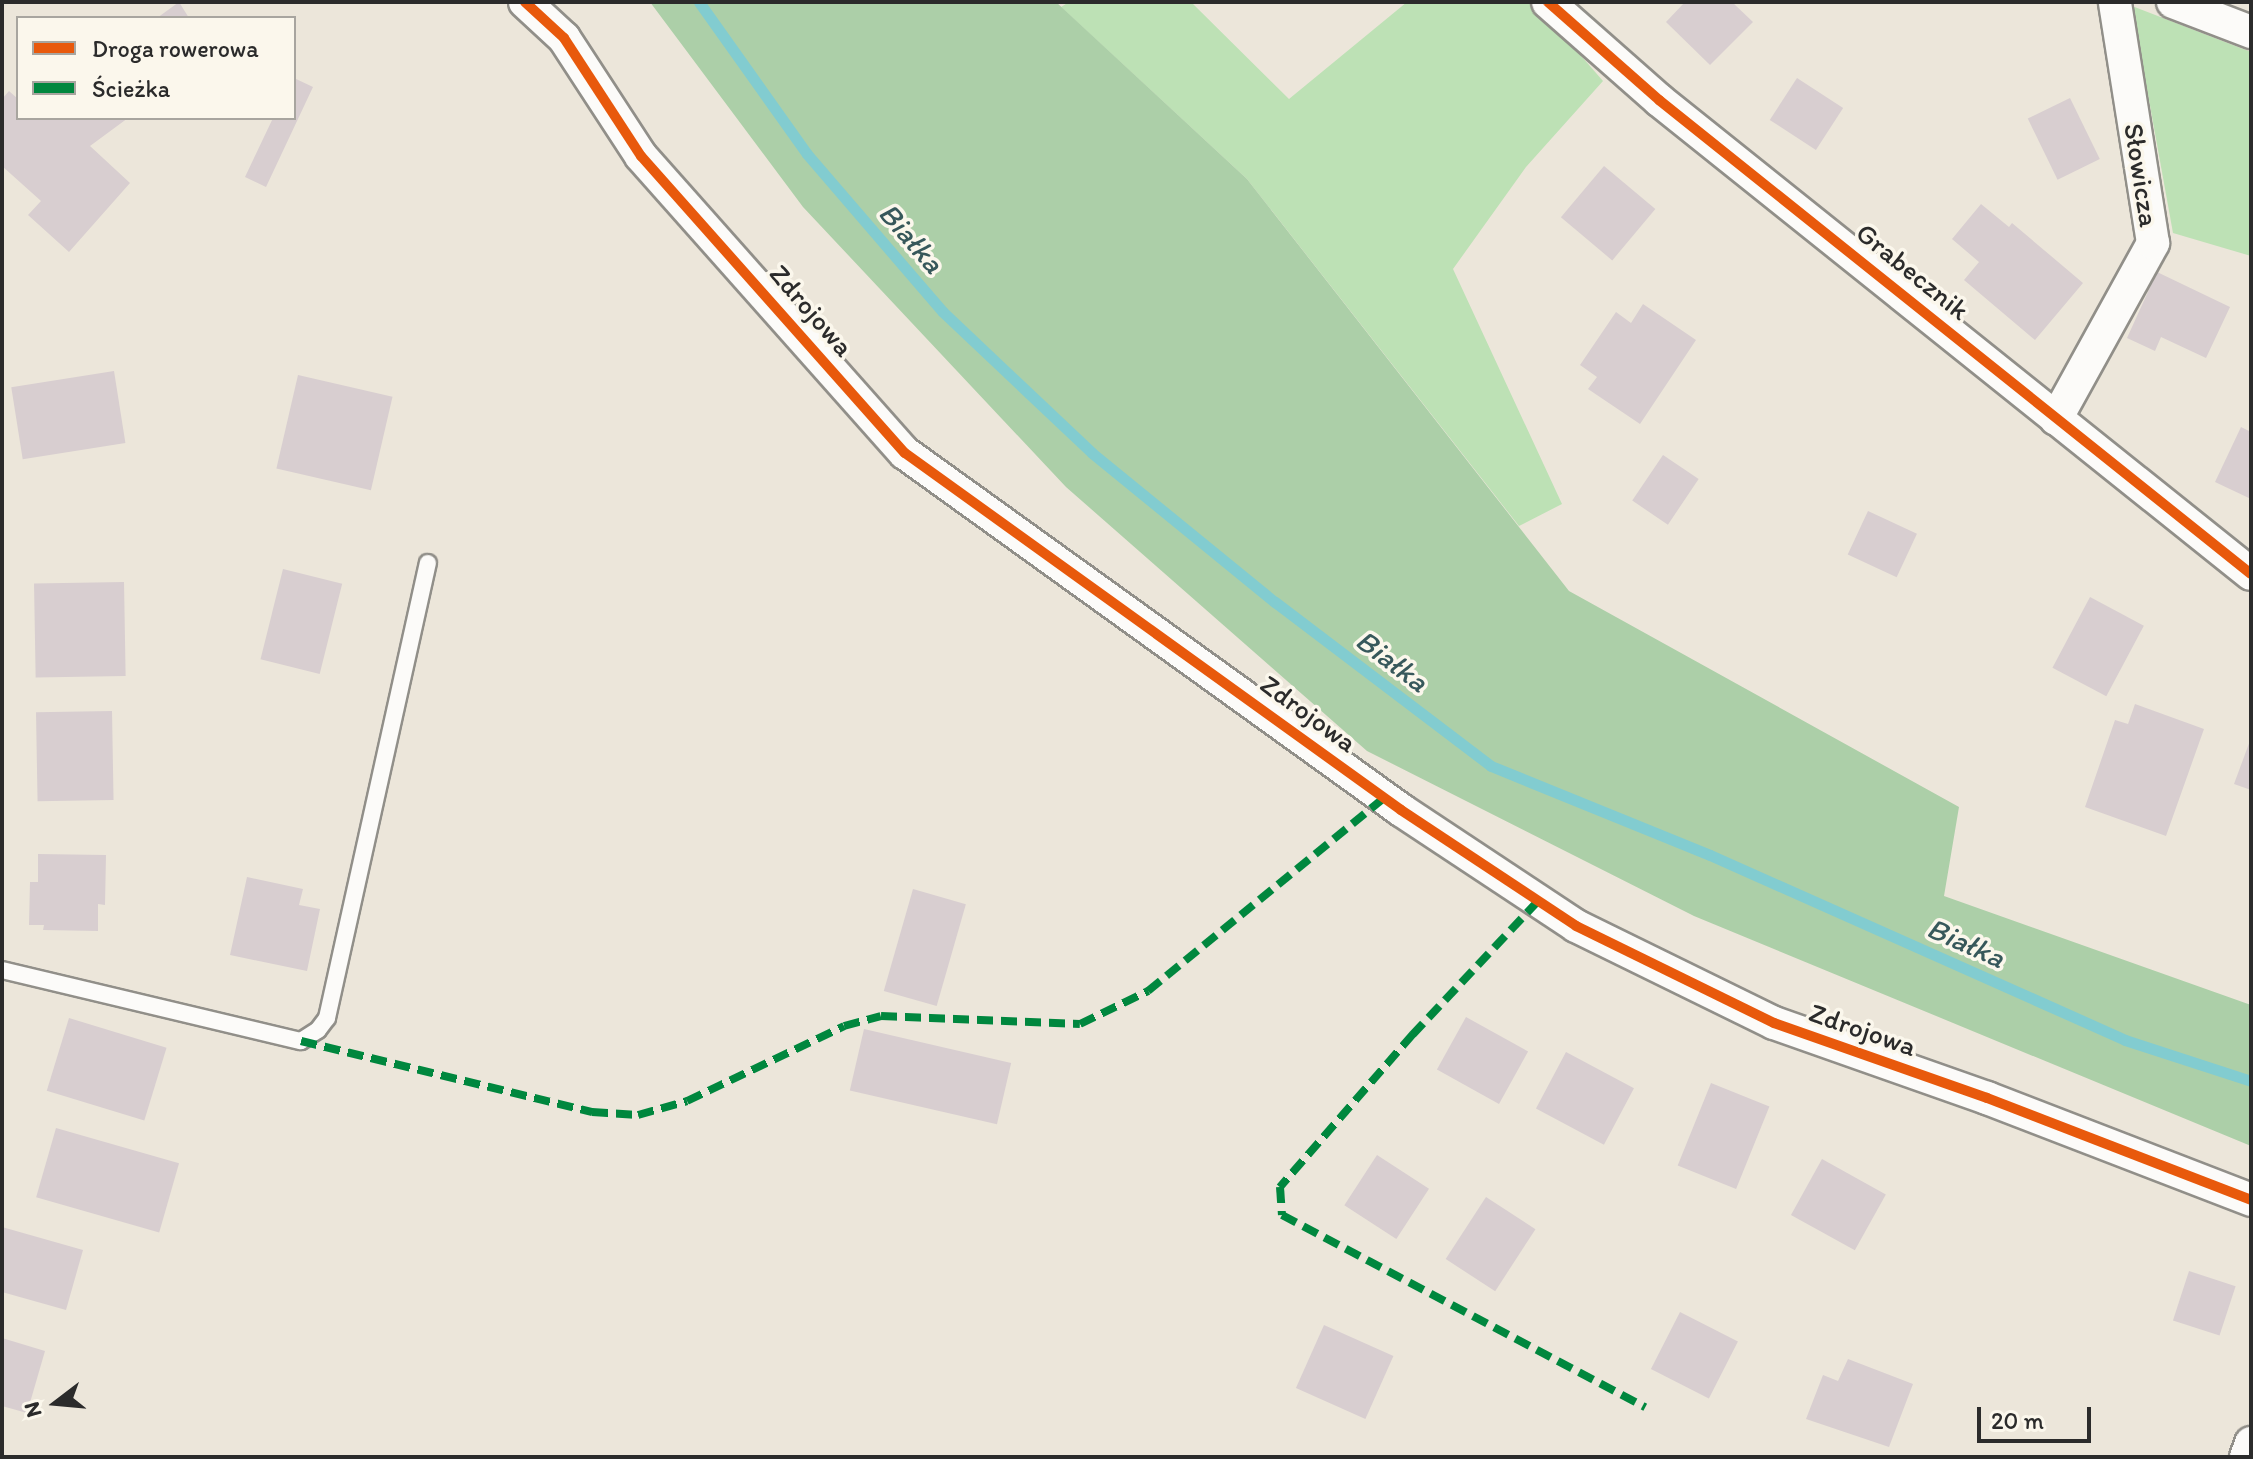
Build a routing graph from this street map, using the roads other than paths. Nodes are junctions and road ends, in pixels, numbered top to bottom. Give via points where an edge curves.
1 (525, 2) edge
2 (1548, 2) edge
3 (2115, 2) edge
4 (2173, 2) edge
5 (2251, 32) edge
6 (2056, 419) junction
7 (428, 563) dead end
8 (2251, 574) edge
9 (2, 970) edge
10 (2251, 1200) edge
11 (2251, 1443) edge
12 (2246, 1457) edge

1 - 10 street, Zdrojowa via 564,38 641,156 905,453 1401,810 1576,926 1774,1023
2 - 6 street, Grabecznik via 1659,100
3 - 6 street, Słowicza via 2153,243
4 - 5 street
6 - 8 street, Grabecznik
7 - 9 lane via 327,1018 318,1030 301,1041
11 - 12 street

